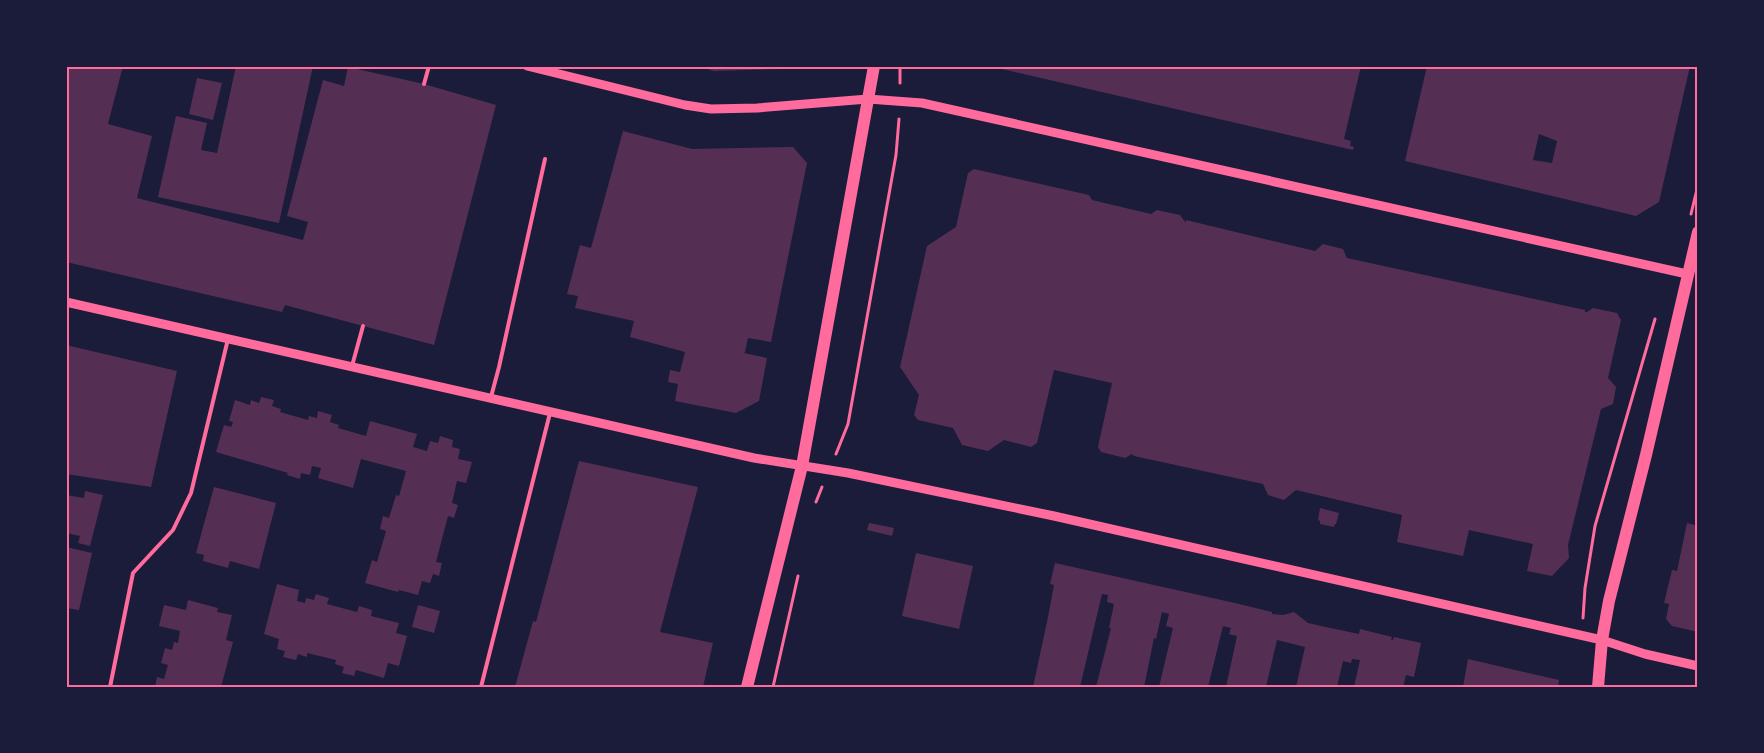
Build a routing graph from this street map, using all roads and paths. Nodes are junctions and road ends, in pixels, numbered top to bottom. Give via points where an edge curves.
1 (429, 66) edge
2 (527, 66) edge
3 (874, 66) edge
4 (424, 84) dead end
5 (868, 99) junction
6 (896, 155) dead end
7 (546, 159) dead end
8 (1698, 185) edge
9 (1693, 227) edge
10 (1687, 274) junction
11 (66, 302) edge
12 (1656, 315) dead end
13 (363, 326) dead end
14 (228, 339) junction
15 (352, 366) junction
16 (491, 397) junction
17 (551, 411) junction
18 (848, 424) dead end
19 (802, 466) junction
20 (799, 572) dead end
21 (1585, 588) dead end
22 (1602, 640) junction
23 (1698, 666) edge
24 (110, 687) edge
25 (481, 687) edge
26 (747, 687) edge
27 (773, 687) edge
28 (1598, 687) edge

1 - 4 lane
2 - 5 street via 712,109
3 - 5 main road
5 - 10 street via 922,103
5 - 19 main road
6 - 18 path
7 - 16 lane
8 - 9 path
9 - 10 main road
10 - 22 main road
11 - 14 street
12 - 21 path via 1594,526
13 - 15 lane
14 - 15 street
14 - 24 lane via 191,493 173,530 133,573
15 - 16 street
16 - 17 street
17 - 19 street
17 - 25 lane
19 - 22 street via 1054,516
19 - 26 main road
20 - 27 path
22 - 23 street
22 - 28 main road

